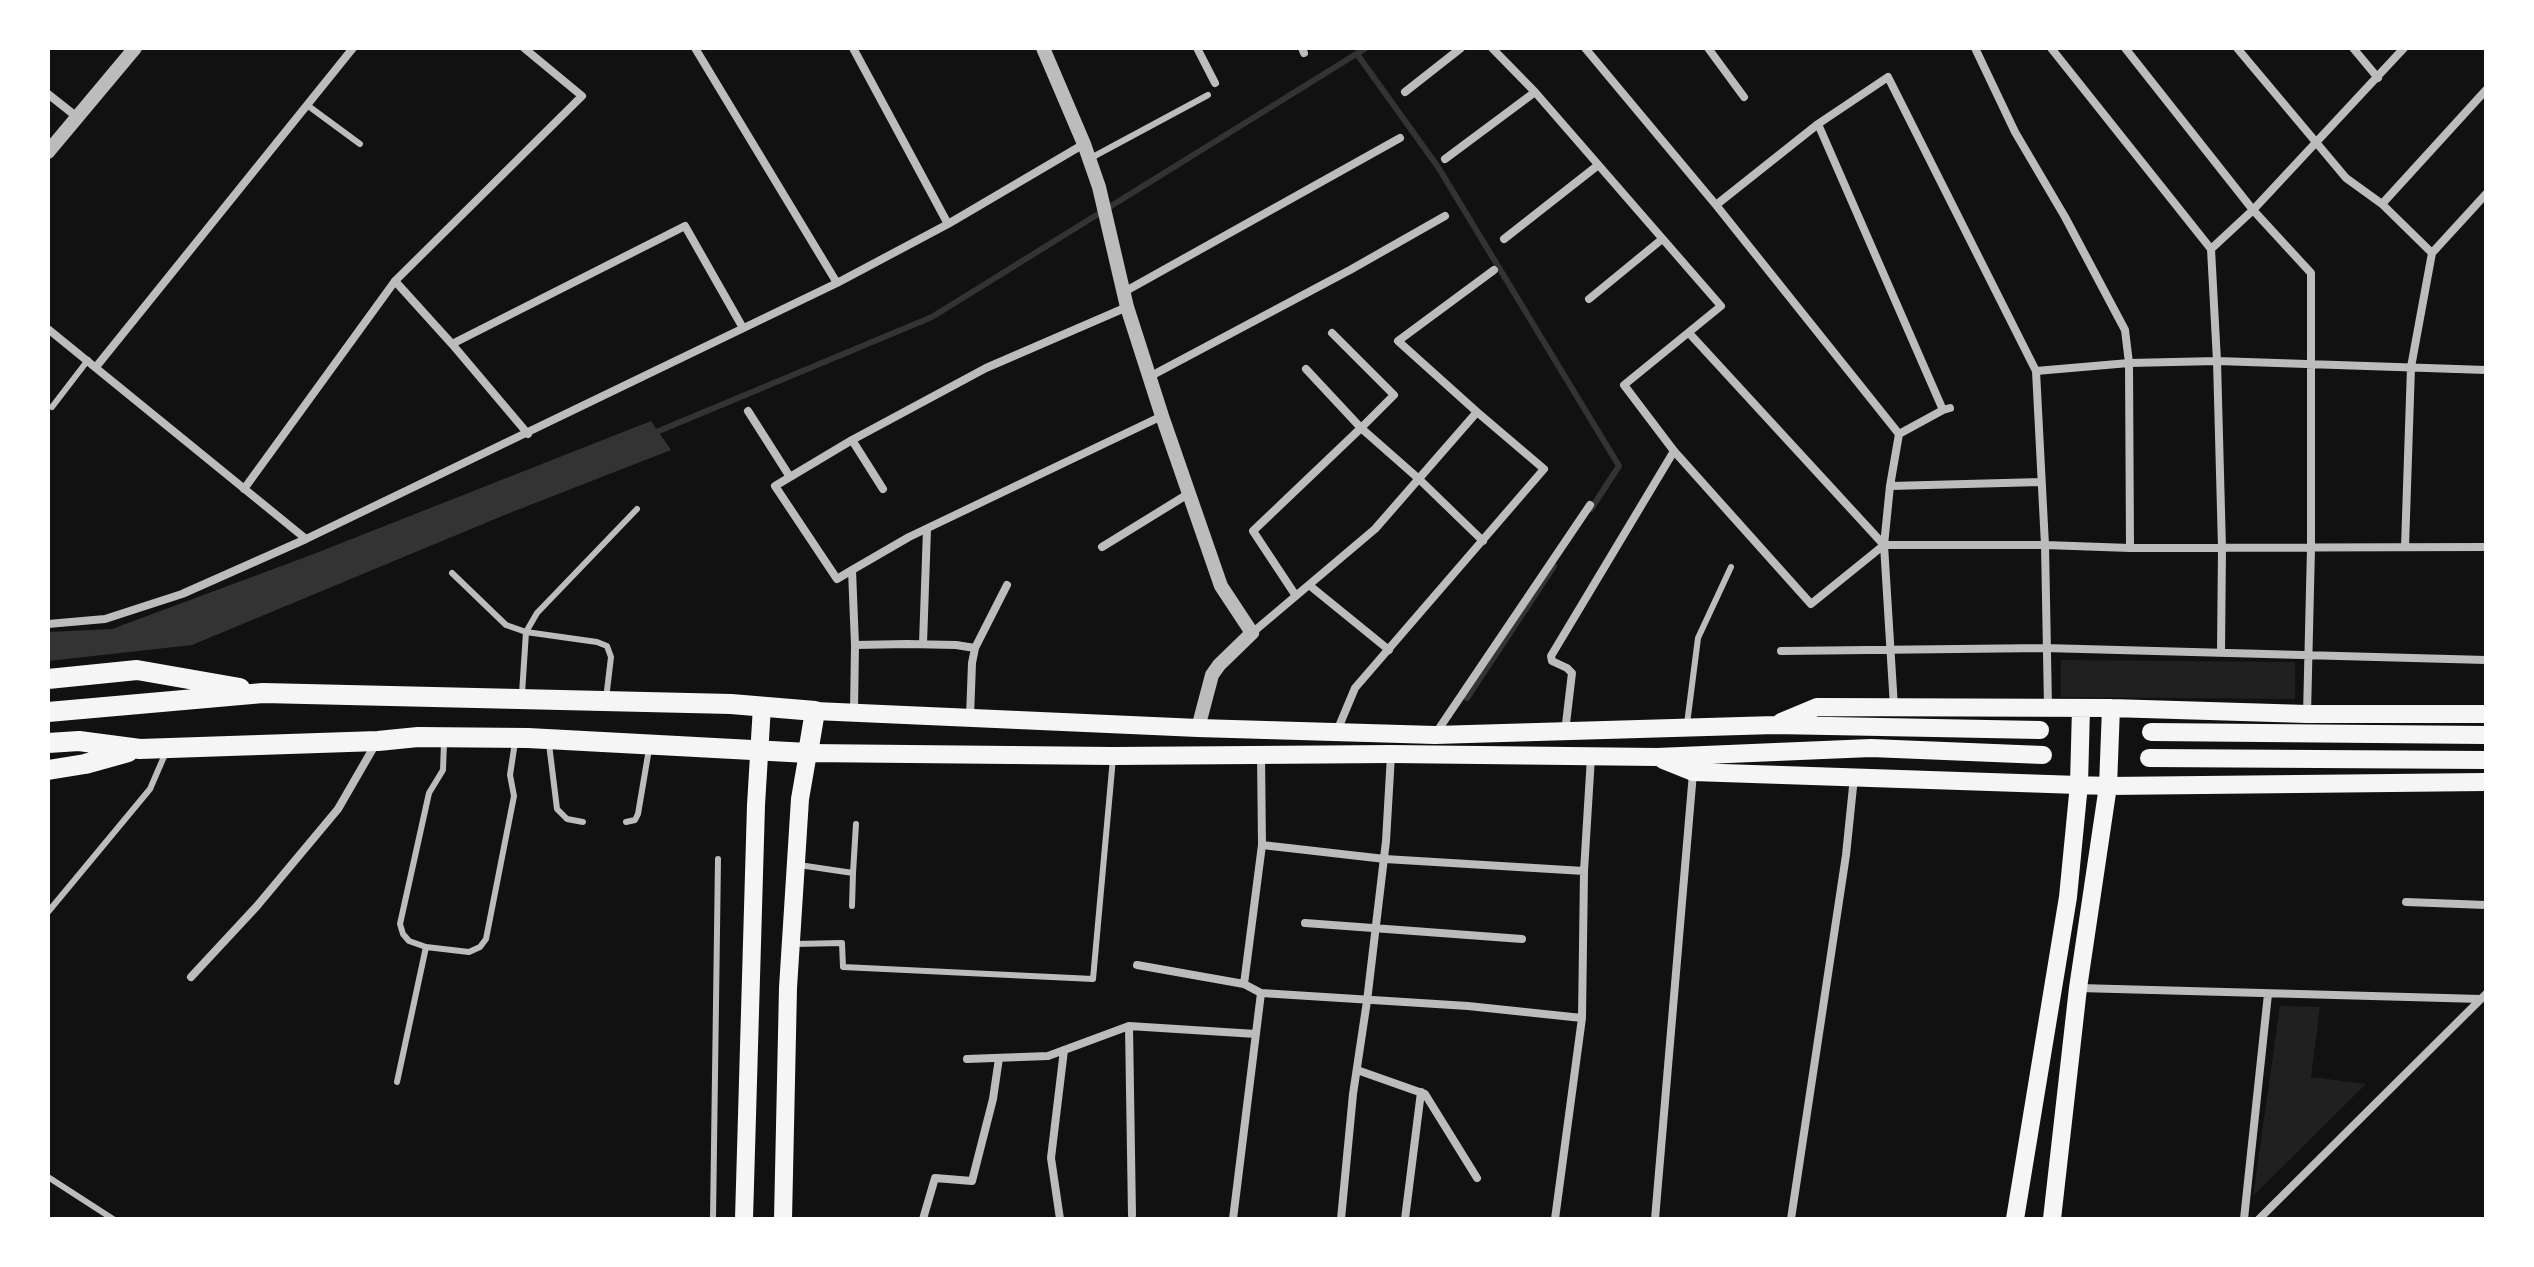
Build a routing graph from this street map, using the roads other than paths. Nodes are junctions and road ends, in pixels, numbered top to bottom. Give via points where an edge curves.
1 (135, 48) edge
2 (353, 48) edge
3 (524, 48) edge
4 (695, 48) edge
5 (853, 48) edge
6 (1043, 48) edge
7 (1197, 48) edge
8 (1461, 48) edge
9 (1492, 48) edge
10 (1585, 48) edge
11 (1708, 48) edge
12 (1975, 48) edge
13 (2051, 48) edge
14 (2125, 48) edge
15 (2237, 48) edge
16 (2353, 48) edge
17 (2404, 48) edge
18 (2378, 78) junction
19 (1215, 83) dead end
20 (2486, 90) edge
21 (1405, 92) dead end
22 (1535, 92) junction
23 (48, 94) edge
24 (1208, 95) dead end
25 (1744, 97) dead end
26 (307, 105) junction
27 (77, 117) junction
28 (1818, 124) junction
29 (1400, 138) dead end
30 (2316, 143) junction
31 (360, 144) dead end
32 (1084, 144) junction
33 (48, 152) edge
34 (1089, 159) junction
35 (1445, 159) dead end
36 (1597, 166) junction
37 (2486, 194) edge
38 (2382, 204) junction
39 (1716, 205) junction
40 (2253, 210) junction
41 (1445, 216) dead end
42 (948, 224) junction
43 (1504, 239) dead end
44 (1661, 240) junction
45 (2211, 249) junction
46 (2432, 253) junction
47 (1494, 270) dead end
48 (395, 281) junction
49 (837, 283) junction
50 (1126, 299) junction
51 (1589, 299) dead end
52 (743, 328) junction
53 (48, 329) edge
54 (1332, 333) dead end
55 (1689, 333) junction
56 (452, 344) junction
57 (88, 360) junction
58 (2217, 361) junction
59 (2311, 362) junction
60 (2129, 363) junction
61 (96, 367) junction
62 (2411, 367) junction
63 (1306, 369) dead end
64 (2486, 370) edge
65 (2036, 371) junction
66 (1149, 377) junction
67 (52, 407) dead end
68 (748, 411) dead end
69 (1477, 412) junction
70 (1162, 416) junction
71 (1361, 428) junction
72 (528, 434) junction
73 (1899, 434) junction
74 (852, 440) junction
75 (1674, 451) junction
76 (790, 477) junction
77 (1419, 479) junction
78 (2041, 482) junction
79 (1890, 486) junction
80 (244, 489) junction
81 (883, 489) dead end
82 (1188, 494) junction
83 (1590, 505) dead end
84 (637, 509) dead end
85 (927, 529) junction
86 (306, 539) junction
87 (1483, 541) junction
88 (1884, 545) junction
89 (2045, 545) junction
90 (1102, 547) dead end
91 (2405, 547) junction
92 (2486, 547) edge
93 (2130, 548) junction
94 (2222, 548) junction
95 (2311, 548) junction
96 (1731, 567) dead end
97 (852, 570) junction
98 (452, 573) dead end
99 (1007, 585) dead end
100 (1309, 585) junction
101 (1296, 596) junction
102 (48, 624) edge
103 (526, 632) junction
104 (1252, 633) junction
105 (923, 644) junction
106 (855, 645) junction
107 (975, 648) junction
108 (2045, 648) junction
109 (1389, 650) junction
110 (1781, 651) dead end
111 (1891, 651) junction
112 (2221, 652) junction
113 (2307, 654) junction
114 (2486, 660) edge
115 (48, 679) edge
116 (263, 693) junction
117 (521, 699) junction
118 (606, 701) junction
119 (762, 706) junction
120 (1894, 707) junction
121 (2048, 707) junction
122 (2081, 708) junction
123 (2111, 708) junction
124 (815, 711) junction
125 (48, 712) edge
126 (854, 713) junction
127 (2307, 714) junction
128 (2486, 714) edge
129 (970, 718) junction
130 (1775, 725) junction
131 (1198, 728) junction
132 (1686, 729) junction
133 (2040, 730) dead end
134 (1336, 732) junction
135 (1565, 732) junction
136 (2151, 732) dead end
137 (1435, 735) junction
138 (2486, 735) edge
139 (444, 738) junction
140 (515, 738) junction
141 (548, 739) junction
142 (378, 741) junction
143 (48, 743) edge
144 (650, 745) junction
145 (168, 748) junction
146 (140, 749) junction
147 (759, 751) junction
148 (808, 753) junction
149 (1261, 754) junction
150 (1391, 754) junction
151 (2043, 755) dead end
152 (1113, 756) junction
153 (1591, 756) junction
154 (1657, 757) junction
155 (2149, 758) dead end
156 (2486, 760) edge
157 (48, 770) edge
158 (1693, 772) junction
159 (1854, 777) junction
160 (2486, 782) edge
161 (2079, 784) junction
162 (2108, 786) junction
163 (583, 822) dead end
164 (626, 822) dead end
165 (856, 824) dead end
166 (1262, 845) junction
167 (718, 859) dead end
168 (1385, 859) junction
169 (795, 865) junction
170 (1584, 871) junction
171 (853, 873) junction
172 (2406, 902) dead end
173 (2486, 905) edge
174 (852, 906) dead end
175 (48, 912) edge
176 (1305, 923) dead end
177 (1376, 928) junction
178 (1522, 939) dead end
179 (790, 944) junction
180 (426, 947) junction
181 (1137, 965) dead end
182 (191, 977) dead end
183 (1244, 984) junction
184 (2078, 988) junction
185 (1261, 993) junction
186 (2268, 994) junction
187 (2484, 996) edge
188 (1367, 1001) junction
189 (1582, 1018) junction
190 (1129, 1026) junction
191 (1256, 1034) junction
192 (1064, 1050) junction
193 (999, 1058) junction
194 (967, 1059) dead end
195 (1357, 1070) junction
196 (397, 1082) dead end
197 (1421, 1092) junction
198 (48, 1177) edge
199 (1477, 1178) dead end
200 (1132, 1215) dead end
201 (113, 1219) edge
202 (713, 1219) edge
203 (744, 1219) edge
204 (783, 1219) edge
205 (923, 1219) edge
206 (1060, 1219) edge
207 (1233, 1219) edge
208 (1341, 1219) edge
209 (1405, 1219) edge
210 (1555, 1219) edge
211 (1655, 1219) edge
212 (1791, 1219) edge
213 (2015, 1219) edge
214 (2052, 1219) edge
215 (2244, 1219) edge
216 (2259, 1219) edge

1 - 27 street
2 - 26 street
3 - 48 street via 582,96
4 - 49 street
5 - 42 street
6 - 32 street
7 - 19 street
8 - 21 street
9 - 22 street
10 - 39 street
11 - 25 street
12 - 60 street via 2015,132 2121,320
13 - 45 street
14 - 40 street
15 - 30 street
16 - 18 street
17 - 18 street
18 - 30 street
20 - 38 street
22 - 35 street
22 - 36 street
23 - 27 street
24 - 34 lane
26 - 31 lane
26 - 61 street
27 - 33 street
28 - 39 street
28 - 65 street via 1888,77
28 - 73 street via 1946,409
29 - 50 street
30 - 38 street via 2346,178
30 - 40 street
32 - 34 street
32 - 42 street
34 - 50 street
36 - 43 street
36 - 44 street
37 - 46 street
38 - 46 street
39 - 73 street
40 - 45 street
40 - 59 street via 2311,273
41 - 66 street
42 - 49 street
44 - 51 street
44 - 55 street via 1721,306
45 - 58 street
46 - 62 street
47 - 69 street via 1398,341
48 - 56 street
48 - 80 street
49 - 52 street
50 - 66 street
50 - 74 street
52 - 56 street via 685,226
52 - 72 street
53 - 57 street
54 - 71 street via 1394,395
55 - 75 street via 1624,385
55 - 88 street
56 - 72 street
57 - 61 street
57 - 67 lane
58 - 59 street
58 - 60 street
58 - 94 street
59 - 62 street
59 - 95 street
60 - 65 street
60 - 93 street
61 - 80 street
62 - 64 street
62 - 91 street
63 - 71 street
65 - 78 street
66 - 70 street
68 - 76 street
69 - 77 street
69 - 87 street via 1544,469
70 - 82 street
70 - 85 street
71 - 77 street
71 - 101 street via 1253,531
72 - 86 street
73 - 79 street
74 - 76 street
74 - 81 street
75 - 88 street via 1811,604
75 - 135 street via 1551,656 1572,673
76 - 97 street via 775,486 837,579
77 - 87 street
77 - 100 street via 1367,536
78 - 79 street
78 - 89 street
79 - 88 street
80 - 86 street
82 - 90 street
82 - 104 street via 1221,586
83 - 137 street
84 - 103 lane via 537,613
85 - 97 street
85 - 105 street
86 - 102 street via 182,594 105,619
87 - 109 street
88 - 89 street
88 - 111 street
89 - 93 street
89 - 108 street
91 - 92 street
91 - 95 street
93 - 94 street
94 - 95 street
94 - 112 street
95 - 113 street
96 - 132 lane via 1698,638
97 - 106 street
98 - 103 lane via 506,625
99 - 107 street
100 - 101 street
100 - 109 street
101 - 104 street
103 - 117 lane
103 - 118 lane via 607,646 611,657
104 - 131 street via 1212,675
105 - 106 street
105 - 107 street
106 - 126 street
107 - 129 street
108 - 111 street
108 - 112 street
108 - 121 street
109 - 134 street via 1355,688
110 - 111 street
111 - 120 street
112 - 113 street
113 - 114 street
113 - 127 street
115 - 116 highway via 137,670
116 - 117 highway
116 - 125 highway
117 - 118 highway
118 - 119 highway
119 - 124 highway
119 - 147 main road
120 - 121 main road
120 - 130 main road via 1817,707
121 - 122 main road
122 - 123 main road
122 - 161 main road
123 - 127 main road
123 - 162 main road
124 - 126 main road
124 - 148 highway
126 - 129 main road
127 - 128 main road
129 - 131 main road
130 - 132 main road
130 - 133 main road
131 - 134 main road
132 - 135 main road
134 - 137 main road
135 - 137 main road
136 - 138 main road
139 - 140 highway
139 - 142 highway
139 - 180 lane via 443,770 429,793 400,924 409,941
140 - 141 highway
140 - 180 lane via 510,775 514,796 486,939 469,952
141 - 144 highway
141 - 163 lane via 557,809 567,819
142 - 145 highway
142 - 182 street via 338,809
143 - 146 highway via 79,741
144 - 147 highway
144 - 164 lane via 638,814
145 - 146 highway
145 - 175 lane via 150,789
146 - 157 highway
147 - 148 highway
147 - 203 main road
148 - 152 main road
148 - 169 main road
149 - 150 main road
149 - 152 main road
149 - 166 street
150 - 153 main road
150 - 168 street
151 - 154 main road via 1871,748
152 - 179 lane via 1093,979 843,967 842,943
153 - 154 main road
153 - 170 street
154 - 158 main road
155 - 156 main road
158 - 159 main road
158 - 211 street
159 - 161 main road
159 - 212 street
160 - 162 main road
161 - 162 main road
161 - 213 main road via 2068,897
162 - 184 main road
165 - 171 lane
166 - 168 street
166 - 183 street
167 - 202 lane
168 - 170 street
168 - 177 street
169 - 171 lane
169 - 179 main road
170 - 189 street
171 - 174 lane
172 - 173 street
176 - 177 street
177 - 178 street
177 - 188 street
179 - 204 main road
180 - 196 lane
181 - 183 street
183 - 185 street
184 - 186 street
184 - 214 main road
185 - 188 street
185 - 191 street
186 - 187 street
186 - 215 street
187 - 216 street
188 - 189 street
188 - 195 street
189 - 210 street
190 - 191 street
190 - 192 street
190 - 200 street
191 - 207 street
192 - 193 street via 1048,1056
192 - 206 street via 1051,1158
193 - 194 street
193 - 205 street via 972,1181 935,1178
195 - 197 street
195 - 208 street
197 - 199 street
197 - 209 street
198 - 201 lane

